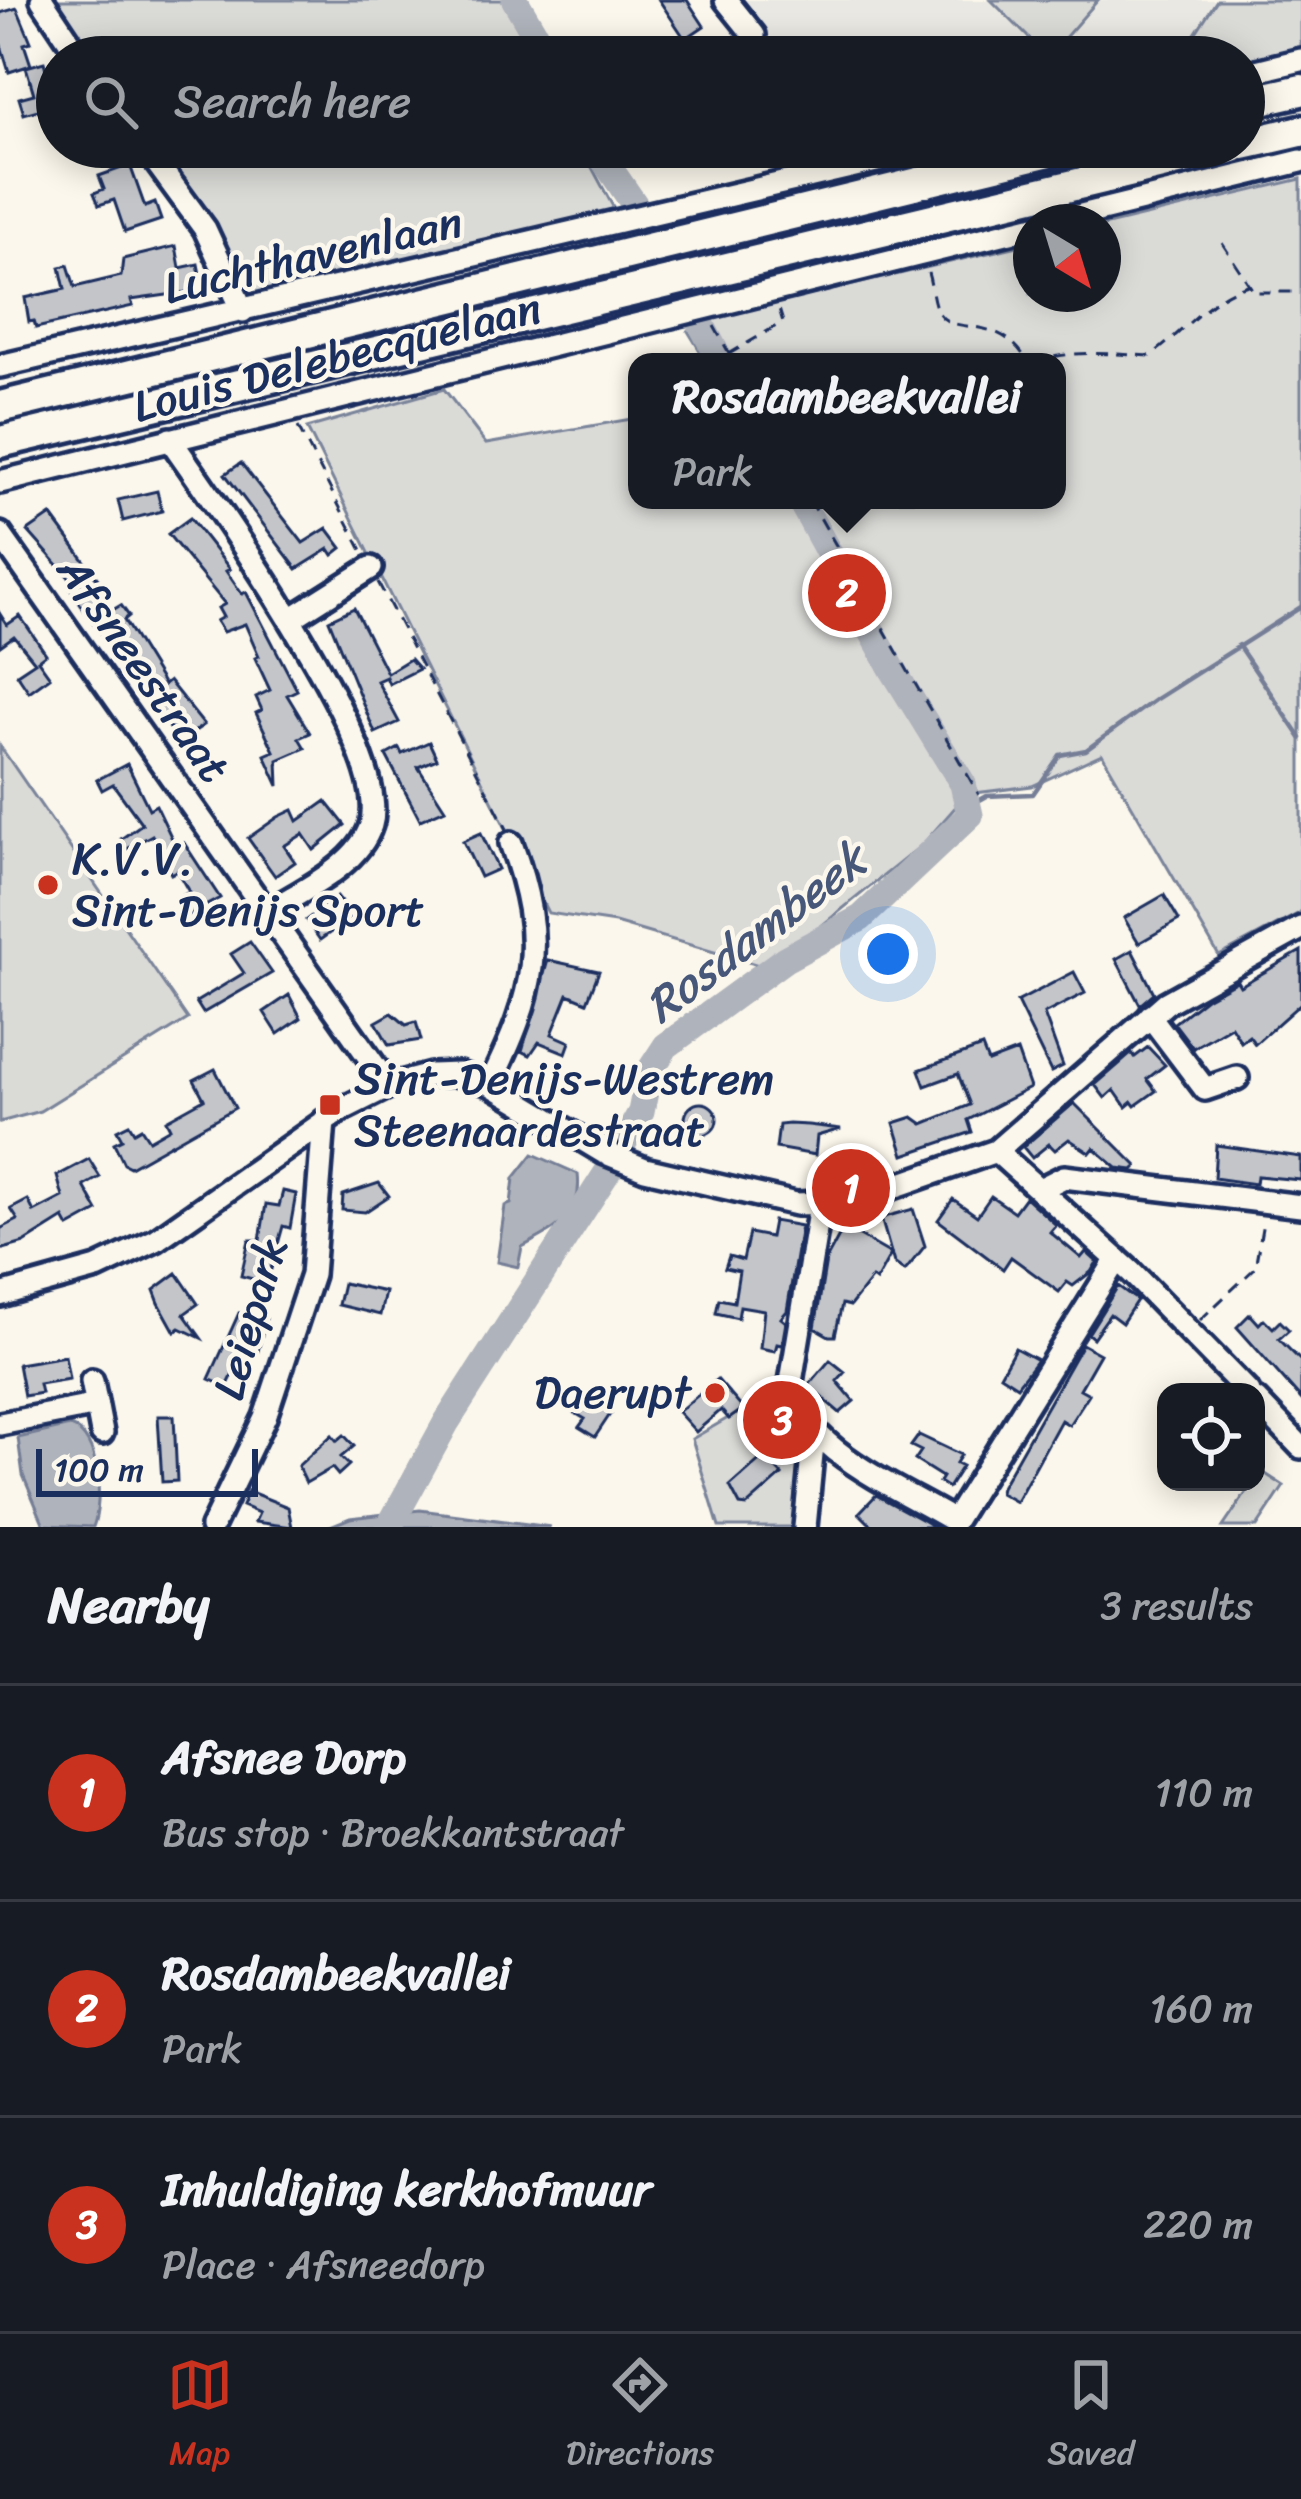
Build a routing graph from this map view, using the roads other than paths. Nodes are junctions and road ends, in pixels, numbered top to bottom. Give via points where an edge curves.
1 (42, 0) edge
2 (726, 0) edge
3 (754, 34) dead end
4 (66, 36) edge
5 (1301, 60) edge
6 (1265, 69) edge
7 (1301, 90) edge
8 (1265, 99) edge
9 (1301, 131) edge
10 (1265, 140) edge
11 (1301, 161) edge
12 (160, 168) edge
13 (848, 168) edge
14 (980, 168) edge
15 (1146, 168) edge
16 (1121, 205) edge
17 (1013, 231) edge
18 (243, 311) junction
19 (0, 366) edge
20 (0, 407) edge
21 (170, 439) junction
22 (0, 442) edge
23 (0, 482) edge
24 (0, 534) edge
25 (371, 568) road end
26 (292, 617) junction
27 (511, 843) road end
28 (268, 912) junction
29 (1301, 928) edge
30 (1150, 1016) junction
31 (1237, 1078) dead end
32 (490, 1084) junction
33 (389, 1086) junction
34 (324, 1121) junction
35 (995, 1151) junction
36 (1040, 1189) junction
37 (820, 1206) junction
38 (1301, 1206) edge
39 (1117, 1259) junction
40 (0, 1295) edge
41 (92, 1381) dead end
42 (1239, 1383) edge
43 (92, 1406) junction
44 (1265, 1409) edge
45 (0, 1424) edge
46 (102, 1433) dead end
47 (814, 1434) junction
48 (1301, 1447) edge
49 (212, 1527) edge
50 (805, 1527) edge

1 - 4 street
2 - 3 street
5 - 6 street
7 - 8 highway
9 - 10 highway
11 - 16 street
12 - 18 street via 205,230
13 - 18 street, Luchthavenlaan
14 - 20 highway
15 - 22 highway
17 - 21 street, Louis Delebecquelaan
18 - 19 street, Luchthavenlaan
21 - 23 street, Louis Delebecquelaan
21 - 26 street
24 - 28 street, Afsneestraat
25 - 26 street
26 - 28 street via 370,786 372,824 350,857
27 - 32 street via 532,911 536,959 522,1015
28 - 33 street, Afsneestraat
29 - 30 street
30 - 31 street via 1205,1089
30 - 35 street
32 - 33 street via 459,1074
32 - 37 street via 603,1152 738,1194
33 - 34 street
34 - 40 street via 156,1240 97,1268
34 - 49 street, Leiepark via 312,1275 265,1417
35 - 36 street
35 - 37 street via 890,1191
36 - 38 street via 1064,1177
36 - 39 street
37 - 47 street via 791,1382 794,1407
39 - 42 street
39 - 47 street via 954,1520
41 - 43 street
43 - 45 street
43 - 46 street
44 - 48 street
47 - 50 street

